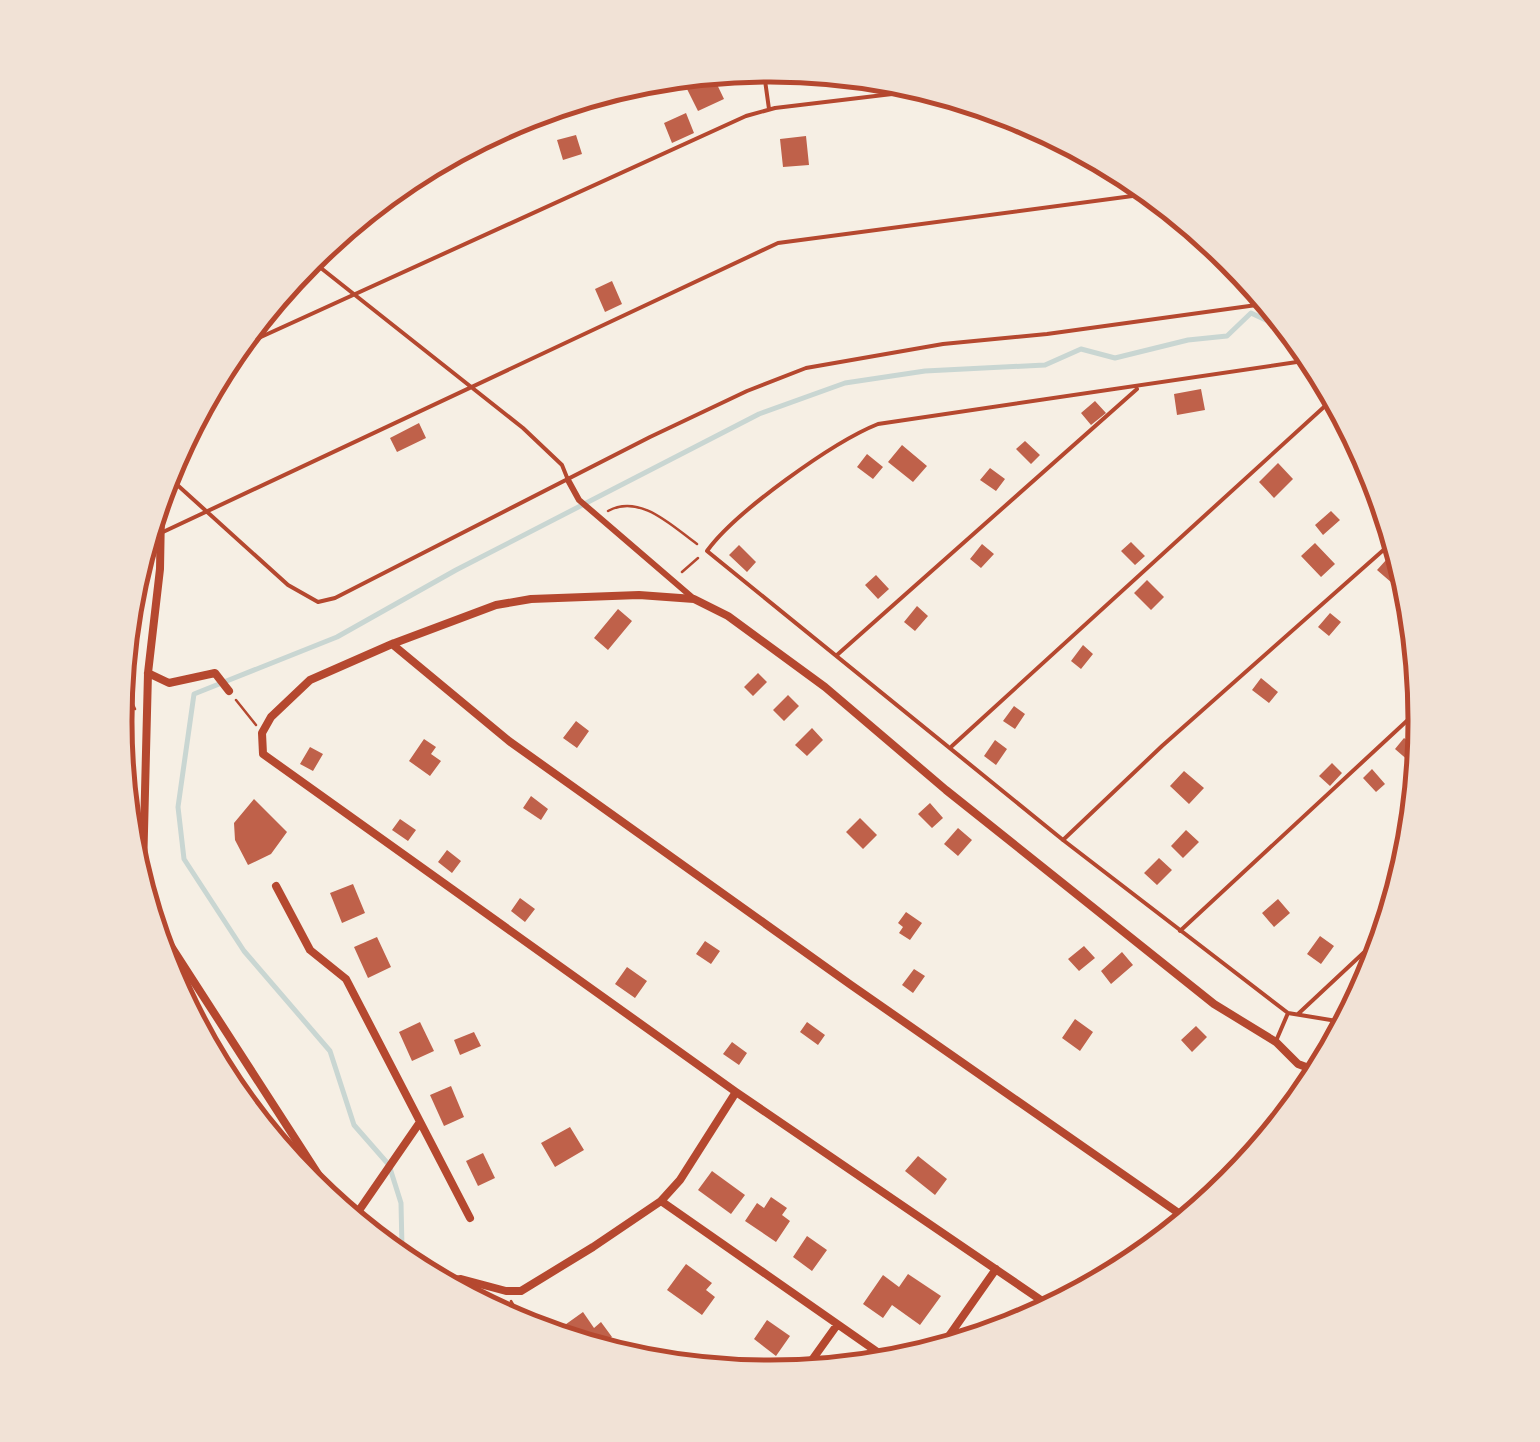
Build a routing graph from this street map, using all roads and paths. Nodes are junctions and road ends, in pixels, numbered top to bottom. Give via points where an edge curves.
1 (765, 82) edge
2 (889, 94) edge
3 (769, 110) junction
4 (1133, 196) edge
5 (321, 268) edge
6 (358, 295) junction
7 (1255, 305) edge
8 (258, 339) edge
9 (1298, 362) edge
10 (1140, 386) junction
11 (473, 387) junction
12 (1325, 406) edge
13 (568, 480) junction
14 (177, 484) edge
15 (207, 511) junction
16 (600, 516) junction
17 (162, 526) edge
18 (162, 532) junction
19 (1385, 549) edge
20 (707, 551) junction
21 (673, 580) junction
22 (694, 598) junction
23 (392, 644) junction
24 (838, 655) junction
25 (148, 673) junction
26 (229, 691) joint
27 (132, 704) edge
28 (1408, 720) edge
29 (146, 733) junction
30 (262, 733) junction
31 (951, 747) junction
32 (1063, 840) junction
33 (144, 844) edge
34 (276, 886) dead end
35 (1180, 931) junction
36 (174, 949) edge
37 (1365, 951) edge
38 (1288, 1013) junction
39 (1298, 1014) junction
40 (1334, 1020) edge
41 (1276, 1042) junction
42 (1306, 1067) edge
43 (736, 1092) junction
44 (420, 1122) junction
45 (315, 1167) edge
46 (661, 1201) junction
47 (358, 1208) edge
48 (1178, 1212) edge
49 (470, 1218) dead end
50 (996, 1269) junction
51 (459, 1278) edge
52 (506, 1292) junction
53 (1040, 1299) edge
54 (514, 1306) edge
55 (836, 1325) junction
56 (951, 1333) edge
57 (874, 1350) edge
58 (813, 1358) edge

1 - 3 lane
2 - 3 lane
3 - 6 lane
4 - 11 lane via 778,242
5 - 6 lane
6 - 8 lane
6 - 11 lane
7 - 13 lane via 806,368
9 - 10 lane
10 - 20 lane via 878,424 852,434 723,529
10 - 24 lane
11 - 13 lane via 562,465
11 - 15 lane
12 - 31 lane
13 - 15 lane via 318,602 288,586
13 - 16 street via 579,500
14 - 15 lane
15 - 18 lane
16 - 20 path via 619,505 647,509
16 - 21 street
17 - 18 street
18 - 25 street
19 - 32 lane
20 - 21 path
20 - 24 lane
21 - 22 street
22 - 23 street via 531,599 496,605
22 - 41 street via 826,687 1214,1004
23 - 30 street via 310,680
23 - 48 street via 509,740
24 - 31 lane
25 - 26 street via 169,683 216,675
25 - 29 street
26 - 30 path
27 - 29 path
28 - 35 lane
29 - 33 street
30 - 43 street via 263,754
31 - 32 lane
32 - 35 lane
34 - 44 street via 310,950 346,979
35 - 38 lane
36 - 45 street
37 - 39 lane
38 - 39 lane
38 - 41 lane
39 - 40 lane
41 - 42 street
43 - 46 street
43 - 50 street
44 - 47 street
44 - 49 street
46 - 52 street via 521,1291
46 - 55 street
50 - 53 street
50 - 56 street
51 - 52 street
52 - 54 path
55 - 57 street
55 - 58 street

